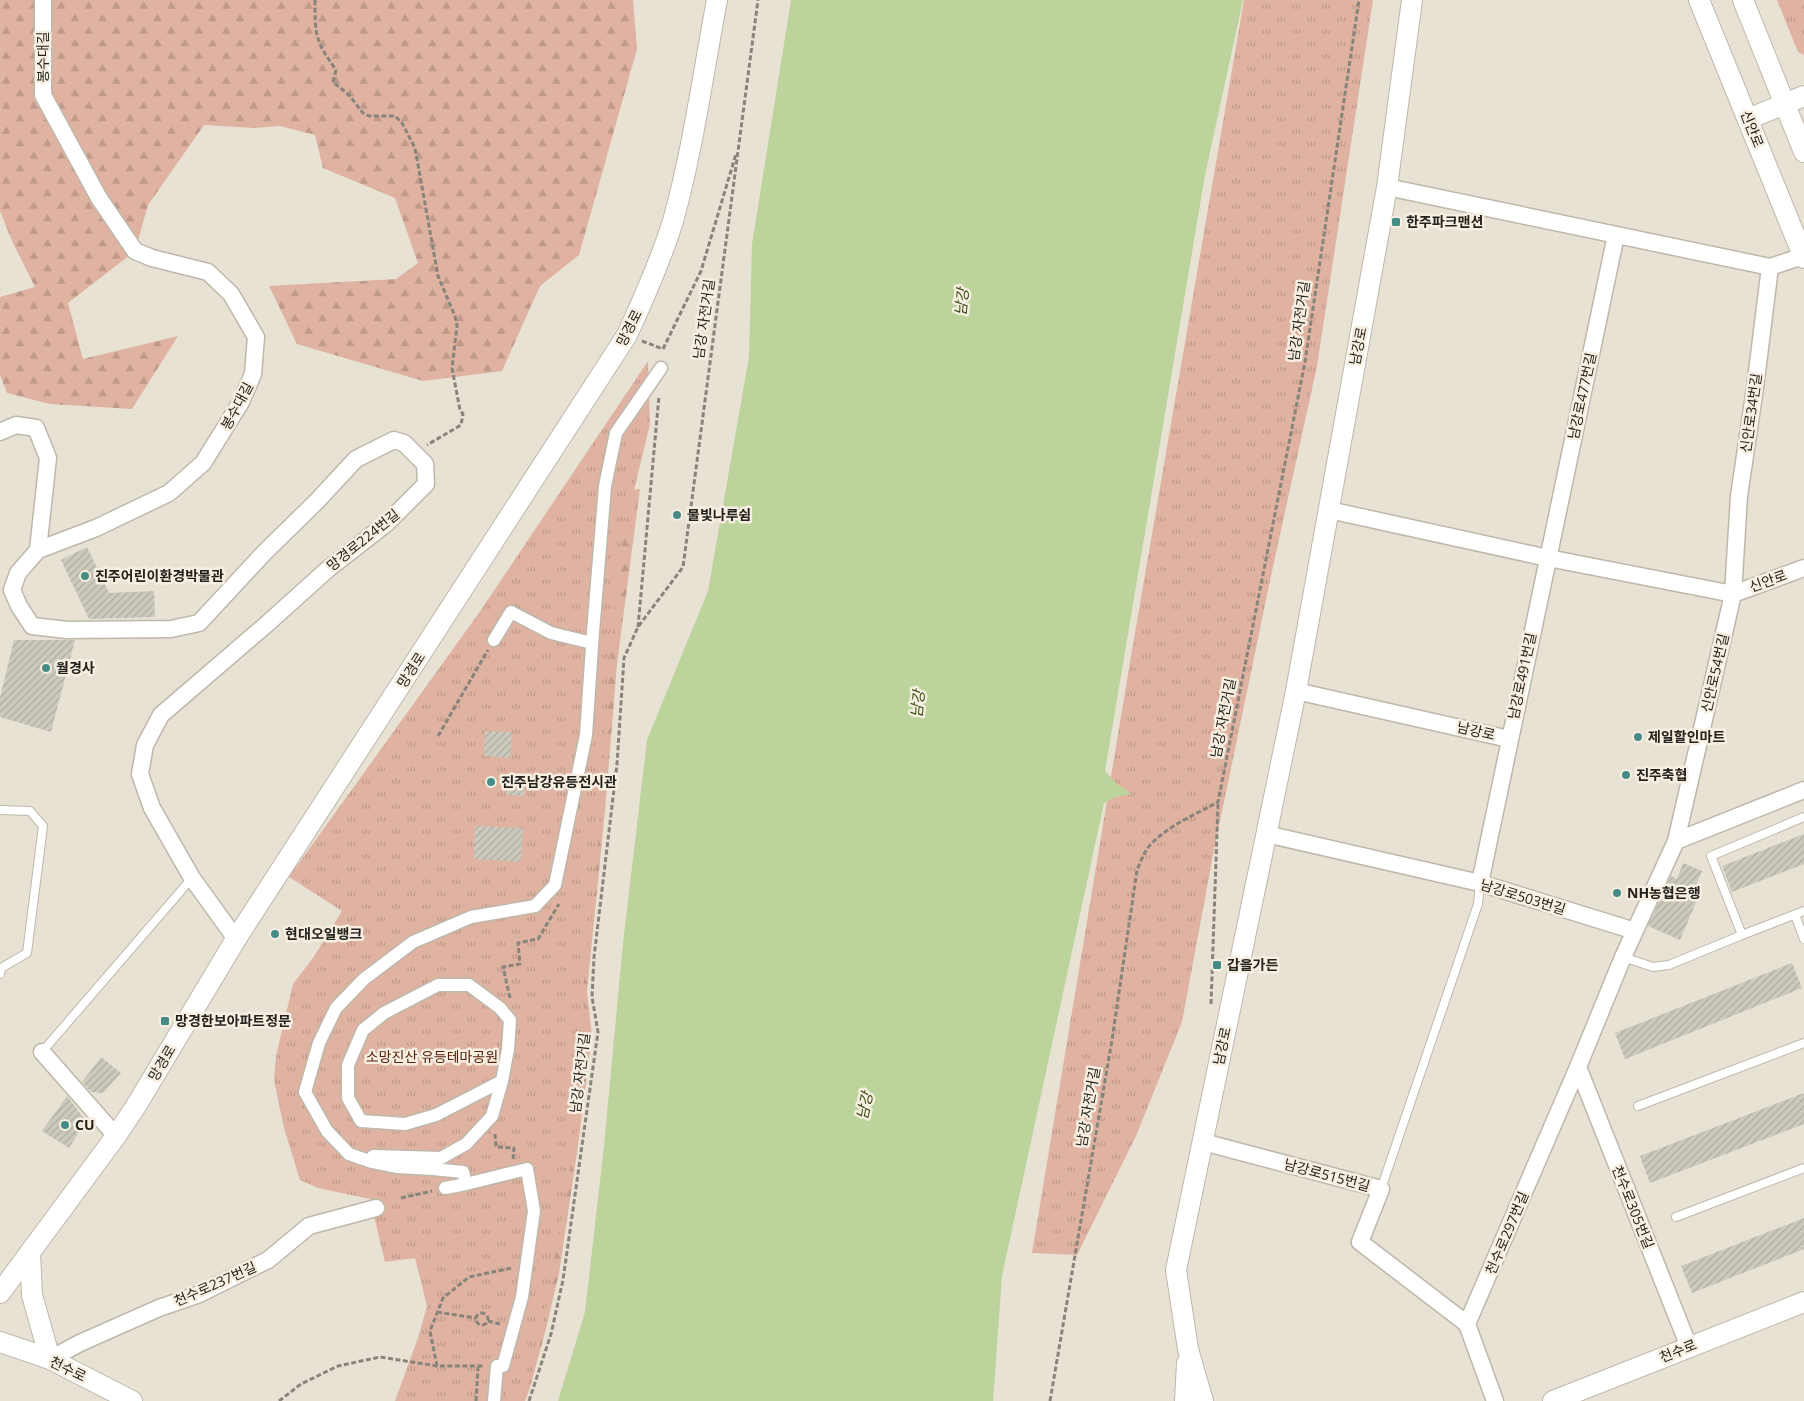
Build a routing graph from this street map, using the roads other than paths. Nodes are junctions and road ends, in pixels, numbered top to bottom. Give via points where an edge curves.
1 (43, 0) edge
2 (717, 0) edge
3 (1412, 0) edge
4 (1699, 0) edge
5 (1743, 0) edge
6 (1804, 96) edge
7 (1785, 104) junction
8 (1748, 120) junction
9 (1804, 152) edge
10 (1388, 187) junction
11 (1616, 235) junction
12 (1804, 257) edge
13 (1770, 267) junction
14 (661, 368) road end
15 (0, 432) edge
16 (1329, 510) junction
17 (38, 550) junction
18 (1548, 558) junction
19 (1804, 568) edge
20 (1733, 594) junction
21 (494, 640) road end
22 (592, 643) junction
23 (1296, 691) junction
24 (1509, 739) junction
25 (1804, 790) edge
26 (0, 810) edge
27 (1804, 817) edge
28 (1266, 834) junction
29 (1676, 841) junction
30 (192, 878) junction
31 (1480, 883) junction
32 (1804, 911) edge
33 (1795, 915) junction
34 (1635, 931) junction
35 (1742, 935) junction
36 (236, 939) junction
37 (1804, 939) edge
38 (1623, 957) junction
39 (0, 974) edge
40 (1804, 1043) edge
41 (42, 1052) joint
42 (1578, 1067) junction
43 (502, 1081) junction
44 (1638, 1106) dead end
45 (116, 1136) junction
46 (1202, 1142) junction
47 (349, 1154) junction
48 (1804, 1168) edge
49 (466, 1184) junction
50 (445, 1188) road end
51 (1381, 1189) junction
52 (376, 1208) dead end
53 (1676, 1216) dead end
54 (30, 1253) junction
55 (3, 1286) edge
56 (1804, 1302) edge
57 (1468, 1324) junction
58 (0, 1342) edge
59 (1689, 1347) junction
60 (1188, 1349) junction
61 (50, 1359) junction
62 (132, 1401) edge
63 (494, 1401) edge
64 (1185, 1401) edge
65 (1203, 1401) edge
66 (1495, 1401) edge
67 (1553, 1401) edge

1 - 17 street, 봉수대길 via 43,95 99,198 135,251 208,272 231,294 256,337 253,374 241,402 203,462 170,493 96,528
2 - 36 street, 망경로 via 689,153 672,222 652,279 627,335
3 - 10 street, 남강로
4 - 8 street, 신안로
5 - 7 street
6 - 7 street
7 - 8 street
7 - 9 street
8 - 12 street, 신안로
10 - 11 street
10 - 16 street, 남강로
11 - 13 street
11 - 18 street, 남강로477번길
12 - 13 street
13 - 20 street, 신안로34번길 via 1739,496
14 - 22 street via 616,433 605,486
15 - 17 street via 16,424 36,428 48,458
16 - 18 street
16 - 23 street, 남강로
17 - 30 street, 망경로224번길 via 18,573 12,590 18,606 32,626 68,630 171,629 199,623 356,459 394,440 404,443 425,464 426,484 387,523 328,569 161,715 145,745 140,774 152,808
18 - 20 street
18 - 24 street, 남강로491번길
19 - 20 street, 신안로
20 - 29 street, 신안로54번길
21 - 22 street via 511,612 551,633
22 - 47 street via 586,735 555,885 535,906 471,918 413,942 364,979 336,1008 319,1043 306,1092 327,1131
23 - 24 street, 남강로
23 - 28 street, 남강로
24 - 31 street, 남강로491번길
25 - 29 street
26 - 39 lane via 30,811 43,826 27,953 1,968
27 - 35 lane via 1711,856
28 - 31 street, 남강로503번길
28 - 46 street, 남강로
29 - 34 street, 신안로54번길
30 - 36 street, 망경로224번길
30 - 41 lane
31 - 34 street, 남강로503번길
31 - 51 lane via 1478,904
32 - 33 lane
33 - 35 lane
33 - 37 lane
34 - 38 street
35 - 38 lane via 1669,965 1653,967
36 - 45 street, 망경로
38 - 42 street
40 - 44 lane
41 - 45 street
42 - 57 street, 천수로297번길
42 - 59 street, 천수로305번길
43 - 43 street via 436,1115 405,1124 361,1121 348,1098 348,1065 363,1030 384,1012 438,985 469,986 500,1008 510,1020
43 - 47 street via 492,1116 466,1144 442,1158
45 - 54 street, 망경로
46 - 51 street, 남강로515번길
46 - 60 street, 남강로 via 1176,1270
47 - 49 street via 396,1167 463,1172
48 - 53 lane
49 - 50 street
49 - 63 street via 526,1169 534,1211 522,1297 500,1366
51 - 57 street, 남강로515번길 via 1360,1242
52 - 61 street, 천수로237번길 via 308,1226 268,1260 197,1295 159,1308
54 - 55 street, 망경로
54 - 61 street via 32,1295
56 - 59 street, 천수로
57 - 66 street
58 - 61 street, 천수로
59 - 67 street, 천수로
60 - 64 street
60 - 65 street, 남강로
61 - 62 street, 천수로

